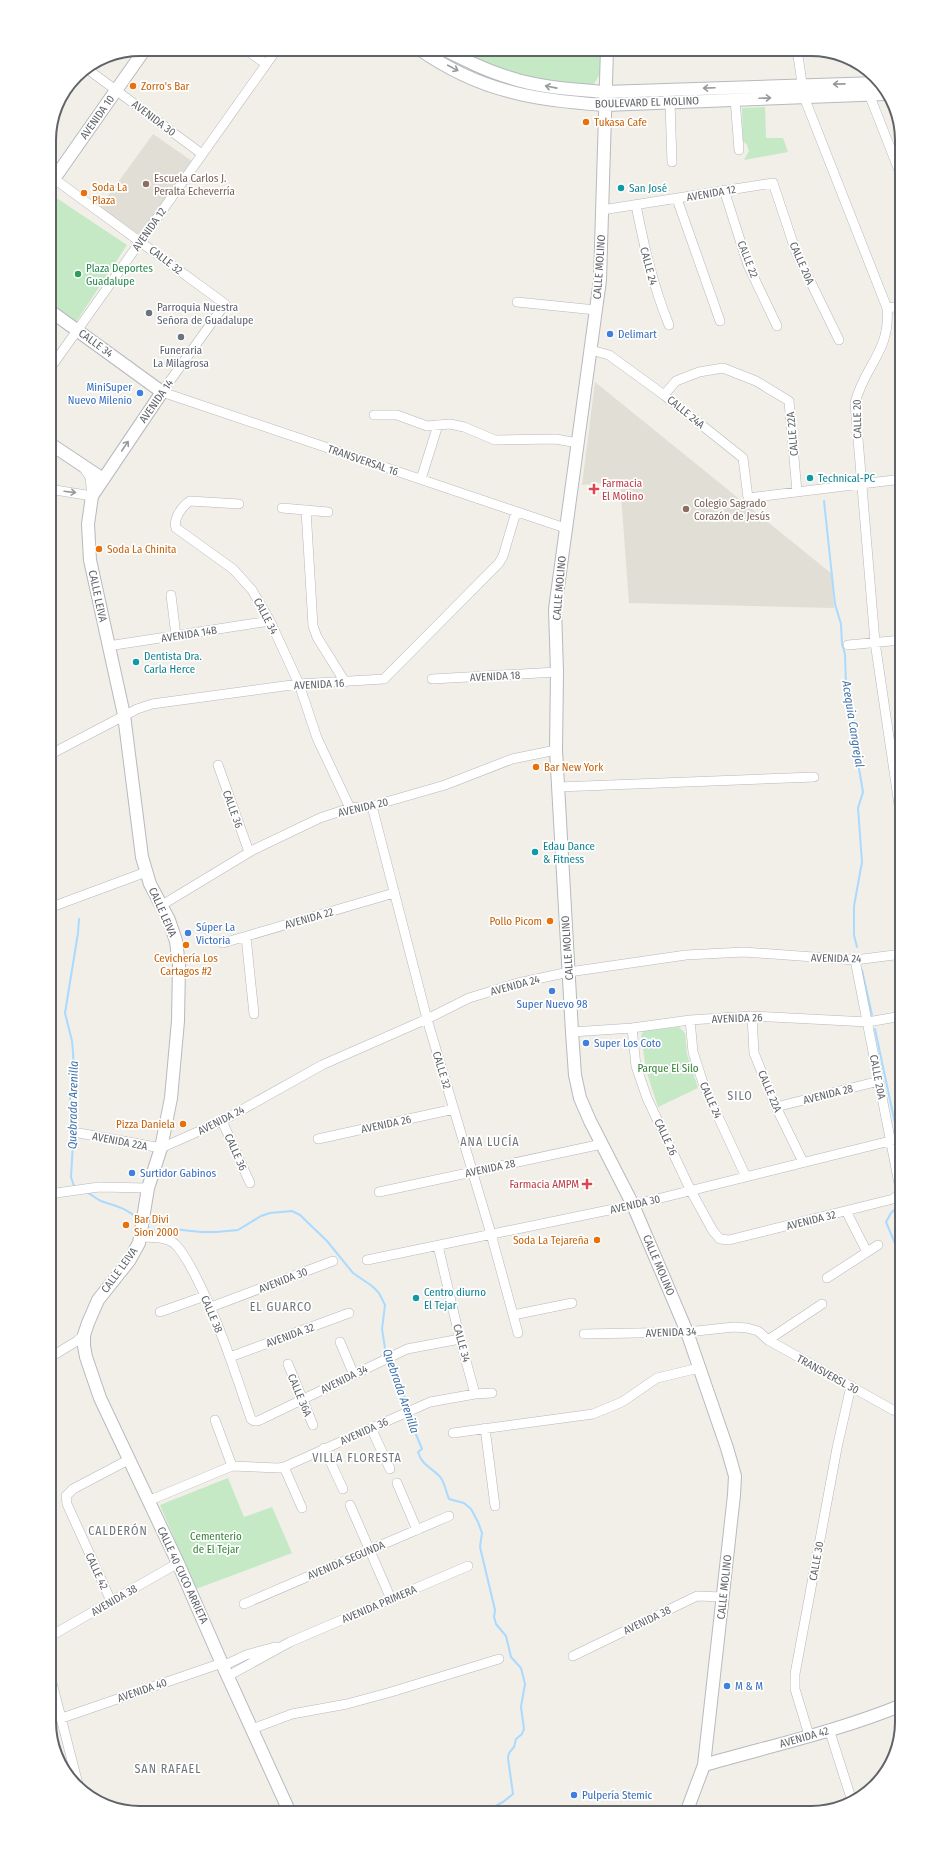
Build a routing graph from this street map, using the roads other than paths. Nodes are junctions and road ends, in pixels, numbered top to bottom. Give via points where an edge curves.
1 (140, 56) edge
2 (255, 56) edge
3 (272, 56) edge
4 (432, 56) edge
5 (457, 56) edge
6 (607, 56) edge
7 (798, 56) edge
8 (266, 64) junction
9 (91, 72) edge
10 (873, 84) edge
11 (116, 89) junction
12 (575, 89) junction
13 (802, 91) junction
14 (605, 92) junction
15 (869, 94) junction
16 (881, 94) edge
17 (735, 99) junction
18 (574, 102) junction
19 (670, 102) junction
20 (605, 105) junction
21 (738, 150) dead end
22 (202, 154) junction
23 (895, 160) edge
24 (672, 162) dead end
25 (56, 173) edge
26 (56, 183) edge
27 (773, 183) joint
28 (724, 190) junction
29 (677, 199) junction
30 (636, 204) junction
31 (602, 210) junction
32 (140, 241) junction
33 (517, 302) dead end
34 (225, 304) joint
35 (895, 307) edge
36 (887, 308) junction
37 (596, 310) junction
38 (56, 315) edge
39 (720, 321) dead end
40 (669, 325) dead end
41 (777, 326) dead end
42 (78, 330) junction
43 (839, 340) dead end
44 (591, 350) junction
45 (56, 360) edge
46 (162, 392) junction
47 (664, 395) junction
48 (374, 415) dead end
49 (438, 425) junction
50 (578, 443) junction
51 (56, 448) edge
52 (83, 466) junction
53 (103, 479) junction
54 (421, 480) junction
55 (895, 480) edge
56 (861, 484) junction
57 (56, 490) edge
58 (797, 492) junction
59 (92, 496) junction
60 (239, 504) dead end
61 (282, 508) dead end
62 (306, 510) junction
63 (328, 512) dead end
64 (516, 512) junction
65 (565, 528) junction
66 (171, 595) dead end
67 (270, 621) junction
68 (176, 636) junction
69 (895, 641) edge
70 (875, 642) junction
71 (848, 644) dead end
72 (108, 646) junction
73 (557, 672) junction
74 (432, 679) dead end
75 (345, 682) junction
76 (299, 684) junction
77 (124, 715) junction
78 (556, 750) junction
79 (56, 751) edge
80 (218, 765) dead end
81 (814, 777) dead end
82 (895, 778) edge
83 (558, 787) junction
84 (372, 806) junction
85 (350, 808) junction
86 (249, 852) junction
87 (146, 872) junction
88 (394, 893) junction
89 (56, 905) edge
90 (162, 905) junction
91 (246, 937) junction
92 (223, 943) dead end
93 (895, 955) edge
94 (855, 960) junction
95 (569, 972) junction
96 (254, 1014) dead end
97 (752, 1016) junction
98 (895, 1017) edge
99 (427, 1020) junction
100 (690, 1020) junction
101 (868, 1022) junction
102 (632, 1028) junction
103 (572, 1032) junction
104 (879, 1081) junction
105 (776, 1107) junction
106 (454, 1109) junction
107 (222, 1121) junction
108 (79, 1133) dead end
109 (318, 1139) dead end
110 (895, 1139) edge
111 (891, 1140) junction
112 (602, 1144) junction
113 (161, 1148) junction
114 (803, 1162) junction
115 (895, 1167) edge
116 (472, 1172) junction
117 (746, 1176) junction
118 (250, 1183) dead end
119 (148, 1188) junction
120 (691, 1191) junction
121 (378, 1192) dead end
122 (56, 1193) edge
123 (895, 1197) edge
124 (633, 1205) junction
125 (846, 1211) junction
126 (491, 1234) junction
127 (140, 1237) junction
128 (720, 1239) joint
129 (878, 1245) dead end
130 (438, 1246) junction
131 (867, 1252) junction
132 (367, 1260) dead end
133 (333, 1261) dead end
134 (827, 1278) dead end
135 (205, 1296) junction
136 (572, 1302) dead end
137 (822, 1304) dead end
138 (211, 1307) junction
139 (160, 1312) dead end
140 (349, 1313) dead end
141 (513, 1315) junction
142 (758, 1331) joint
143 (687, 1332) junction
144 (518, 1333) dead end
145 (84, 1334) junction
146 (584, 1334) dead end
147 (460, 1339) junction
148 (768, 1340) junction
149 (340, 1342) dead end
150 (56, 1354) edge
151 (230, 1357) junction
152 (288, 1364) dead end
153 (699, 1368) junction
154 (354, 1375) junction
155 (850, 1386) junction
156 (492, 1393) dead end
157 (475, 1394) junction
158 (302, 1400) junction
159 (895, 1410) edge
160 (215, 1420) dead end
161 (254, 1421) joint
162 (313, 1425) dead end
163 (371, 1428) junction
164 (485, 1428) junction
165 (453, 1433) dead end
166 (324, 1448) junction
167 (130, 1459) junction
168 (232, 1466) junction
169 (284, 1467) junction
170 (390, 1469) dead end
171 (397, 1483) dead end
172 (343, 1488) dead end
173 (148, 1501) junction
174 (350, 1505) dead end
175 (495, 1506) dead end
176 (302, 1508) dead end
177 (449, 1516) dead end
178 (417, 1530) junction
179 (369, 1550) junction
180 (178, 1563) junction
181 (468, 1566) dead end
182 (723, 1597) junction
183 (391, 1599) junction
184 (111, 1601) junction
185 (244, 1604) dead end
186 (56, 1633) edge
187 (573, 1656) dead end
188 (499, 1659) dead end
189 (224, 1668) junction
190 (56, 1696) edge
191 (895, 1708) edge
192 (62, 1718) junction
193 (252, 1729) junction
194 (829, 1730) junction
195 (809, 1735) junction
196 (704, 1765) junction
197 (76, 1776) edge
198 (850, 1796) edge
199 (287, 1806) edge
200 (689, 1806) edge

1 - 11 main road, AVENIDA 10
2 - 8 street
3 - 8 street, AVENIDA 12
4 -> 18 main road, BOULEVARD EL MOLINO via 466,75 508,91
12 -> 5 main road, BOULEVARD EL MOLINO via 512,79
6 - 14 main road, CALLE MOLINO
7 - 13 street, CALLE 20
8 - 22 street, AVENIDA 12
9 - 11 street, AVENIDA 30
10 -> 13 main road, BOULEVARD EL MOLINO
11 - 22 street, AVENIDA 30
11 - 25 main road, AVENIDA 10
12 - 14 main road, BOULEVARD EL MOLINO
12 - 18 main road
13 -> 14 main road, BOULEVARD EL MOLINO
13 - 15 main road, BOULEVARD EL MOLINO
17 -> 13 main road, BOULEVARD EL MOLINO
13 - 36 street, CALLE 20
14 - 20 main road, CALLE MOLINO
15 - 16 main road, BOULEVARD EL MOLINO
15 - 23 street
17 - 19 main road, BOULEVARD EL MOLINO
17 - 21 street
18 - 20 main road, BOULEVARD EL MOLINO
19 - 20 main road, BOULEVARD EL MOLINO
19 - 24 street
20 - 31 main road, CALLE MOLINO
22 - 32 street, AVENIDA 12
26 - 32 street, CALLE 32
27 - 28 street, AVENIDA 12
27 - 43 street, CALLE 20A via 796,252
28 - 29 street, AVENIDA 12
28 - 41 street, CALLE 22 via 748,265
29 - 30 street, AVENIDA 12
29 - 39 street
30 - 31 street, AVENIDA 12
30 - 40 street, CALLE 24 via 645,253 658,299
31 - 37 main road, CALLE MOLINO via 600,280
32 - 34 street, CALLE 32
32 - 42 street, AVENIDA 12
33 - 37 street
34 - 46 street, AVENIDA 14
35 - 36 street
36 - 56 street, CALLE 20 via 884,344 858,388 855,403
37 - 44 main road, CALLE MOLINO
38 - 42 main road, CALLE 34
42 - 45 street, AVENIDA 12
42 - 46 main road, CALLE 34
44 - 47 street, CALLE 24A via 609,355
44 - 50 main road, CALLE MOLINO
53 -> 46 main road, AVENIDA 14
46 - 54 street, TRANSVERSAL 16
47 - 58 street, CALLE 24A via 743,458 748,498
47 - 58 street, CALLE 22A via 676,381 699,372 724,368 756,382 789,401
48 - 49 street via 397,415 426,426
49 - 50 street via 464,427 495,440 556,439
49 - 54 street
50 - 65 main road, CALLE MOLINO
51 - 52 main road
52 - 53 main road
52 - 59 street via 90,477
53 - 59 main road, CALLE LEIVA
54 - 64 street, TRANSVERSAL 16
55 - 56 street
56 - 58 street
56 - 70 street, CALLE 20
57 -> 59 street
59 - 72 main road, CALLE LEIVA via 88,546
60 - 67 street, CALLE 34 via 190,501 174,523 176,528 233,569 252,590
61 - 62 street
62 - 63 street
62 - 75 street via 313,626
64 - 65 street, TRANSVERSAL 16
64 - 75 street, AVENIDA 16 via 500,563 396,668 384,679
65 - 73 main road, CALLE MOLINO via 555,610
66 - 68 street
67 - 68 street, AVENIDA 14B
67 - 76 street, CALLE 34
68 - 72 street, AVENIDA 14B
69 - 70 street
70 - 71 street
70 - 82 street, CALLE 20
72 - 77 main road, CALLE LEIVA
73 - 74 street, AVENIDA 18
73 - 78 main road, CALLE MOLINO
75 - 76 street, AVENIDA 16
76 - 77 street, AVENIDA 16 via 152,704
76 - 85 street, CALLE 34 via 317,738
77 - 79 street, AVENIDA 16
77 - 87 main road, CALLE LEIVA
78 - 83 main road, CALLE MOLINO
78 - 84 street, AVENIDA 20 via 512,759 445,785
80 - 86 street, CALLE 36
81 - 83 street
83 - 95 main road, CALLE MOLINO
84 - 85 street, AVENIDA 20
84 - 88 street, CALLE 32
85 - 86 street, AVENIDA 20 via 320,818
86 - 90 street, AVENIDA 20
87 - 89 street
87 - 90 main road, CALLE LEIVA
88 - 91 street, AVENIDA 22
88 - 99 street, CALLE 32
90 - 113 main road, CALLE LEIVA via 176,941 179,972 178,1021 171,1098
91 - 92 street, AVENIDA 22
91 - 96 street
93 - 94 street, AVENIDA 24
94 - 95 street, AVENIDA 24 via 744,952 686,956
94 - 101 street, CALLE 20A
95 - 99 street, AVENIDA 24 via 469,998
95 - 103 main road, CALLE MOLINO
97 - 100 street, AVENIDA 26
97 - 101 street, AVENIDA 26
97 - 105 street, CALLE 22A via 754,1053
98 - 101 street, AVENIDA 26
99 - 106 street, CALLE 32
99 - 107 street, AVENIDA 24 via 322,1065
100 - 102 street, AVENIDA 26
100 - 117 street, CALLE 24 via 693,1052 704,1086
101 - 104 street, CALLE 20A
102 - 103 street, AVENIDA 26
102 - 120 street, CALLE 26 via 636,1066 647,1098
103 - 112 main road, CALLE MOLINO via 575,1075 580,1098
104 - 105 street, AVENIDA 28
104 - 111 street, CALLE 20A
105 - 114 street, CALLE 22A
106 - 109 street, AVENIDA 26
106 - 116 street, CALLE 32
107 - 113 street, AVENIDA 24
107 - 118 street, CALLE 36
108 - 113 street, AVENIDA 22A
110 - 111 street, AVENIDA 30
111 - 114 street, AVENIDA 30
111 - 115 street, CALLE 20A
112 - 116 street, AVENIDA 28
112 - 124 main road, CALLE MOLINO
113 - 119 main road, CALLE LEIVA
114 - 117 street, AVENIDA 30
116 - 121 street, AVENIDA 28
116 - 126 street, CALLE 32
117 - 120 street, AVENIDA 30
119 - 122 street via 99,1187
119 - 127 main road, CALLE LEIVA
120 - 124 street, AVENIDA 30
120 - 128 street, CALLE 26 via 712,1231
123 - 125 street, AVENIDA 32
124 - 126 street, AVENIDA 30
124 - 143 main road, CALLE MOLINO
125 - 128 street, AVENIDA 32 via 729,1240
125 - 131 street
126 - 130 street, AVENIDA 30
126 - 141 street, CALLE 32
127 - 135 street, CALLE 38 via 167,1239 175,1244
127 - 145 main road, CALLE LEIVA via 129,1261 98,1300
129 - 131 street
130 - 132 street, AVENIDA 30
130 - 147 street, CALLE 34
131 - 134 street
133 - 138 street, AVENIDA 30
135 - 138 street, CALLE 38
135 - 139 street
136 - 141 street
137 - 148 street
138 - 151 street, CALLE 38
140 - 151 street, AVENIDA 32
141 - 144 street, CALLE 32
142 - 143 street, AVENIDA 34 via 734,1327
142 - 148 street, TRANSVERSL 30
143 - 146 street, AVENIDA 34
143 - 153 main road, CALLE MOLINO
145 - 150 street
145 - 167 main road, CALLE 40 CUCO ARRIETA via 91,1374
147 - 154 street, AVENIDA 34 via 407,1349
147 - 157 street, CALLE 34
148 - 155 street, TRANSVERSL 30
149 - 154 street
151 - 161 street, CALLE 38
152 - 158 street, CALLE 36A
153 - 164 street via 657,1378 622,1402 593,1414
153 - 182 main road, CALLE MOLINO via 735,1476
154 - 158 street, AVENIDA 34
155 - 159 street, TRANSVERSL 30
155 - 195 street, CALLE 30 via 795,1674 795,1689
156 - 157 street, AVENIDA 36
157 - 163 street, AVENIDA 36 via 430,1402
158 - 161 street, AVENIDA 34
158 - 162 street, CALLE 36A
160 - 168 street
163 - 166 street, AVENIDA 36
163 - 170 street
164 - 165 street
164 - 175 street
166 - 169 street, AVENIDA 36
166 - 172 street
167 - 173 main road, CALLE 40 CUCO ARRIETA
167 - 184 street, CALLE 42 via 73,1489 66,1496 67,1504
168 - 169 street, AVENIDA 36
168 - 173 street, AVENIDA 36
169 - 176 street
171 - 178 street
173 - 180 main road, CALLE 40 CUCO ARRIETA
174 - 179 street
177 - 178 street, AVENIDA SEGUNDA
178 - 179 street, AVENIDA SEGUNDA
179 - 183 street
179 - 185 street, AVENIDA SEGUNDA
180 - 184 street, AVENIDA 38
180 - 189 main road, CALLE 40 CUCO ARRIETA
181 - 183 street, AVENIDA PRIMERA
182 - 187 street, AVENIDA 38 via 697,1596
182 - 196 main road, CALLE MOLINO
183 - 189 street, AVENIDA PRIMERA
184 - 186 street, AVENIDA 38
188 - 193 street via 347,1704 292,1714
189 - 192 street, AVENIDA 40
189 - 193 main road, CALLE 40 CUCO ARRIETA
190 - 192 street
191 - 194 main road, AVENIDA 42
192 - 197 street
193 - 199 main road, CALLE 40 CUCO ARRIETA
194 - 195 main road, AVENIDA 42
194 - 198 street
195 - 196 main road, AVENIDA 42
196 - 200 main road, CALLE MOLINO

